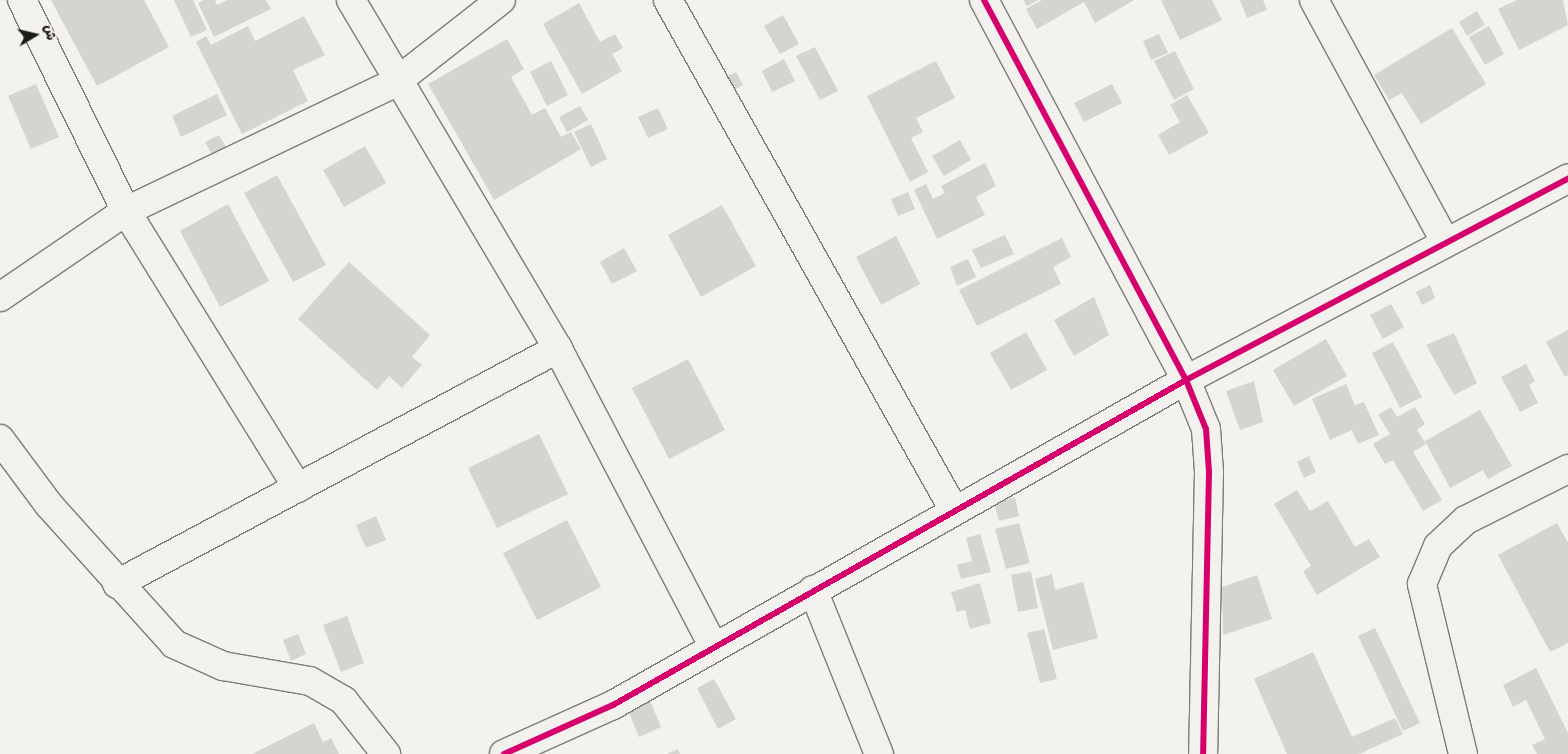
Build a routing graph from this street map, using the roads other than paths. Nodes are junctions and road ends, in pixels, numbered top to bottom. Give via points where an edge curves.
1 (22, 0) edge
2 (351, 0) edge
3 (501, 0) edge
4 (668, 0) edge
5 (984, 0) edge
6 (1314, 0) edge
7 (396, 82) junction
8 (1568, 179) edge
9 (126, 211) junction
10 (1445, 241) junction
11 (0, 297) edge
12 (558, 349) junction
13 (1186, 380) junction
14 (0, 439) edge
15 (1568, 469) edge
16 (298, 488) junction
17 (954, 510) junction
18 (117, 584) junction
19 (813, 590) junction
20 (714, 647) junction
21 (386, 754) edge
22 (504, 754) edge
23 (879, 754) edge
24 (1204, 754) edge
25 (1463, 754) edge

1 - 9 street
2 - 7 street
3 - 7 street
4 - 17 street
5 - 13 street
6 - 10 street
7 - 9 street
7 - 12 street
8 - 10 street
9 - 11 street
9 - 16 street
10 - 13 street
12 - 16 street
12 - 20 street
13 - 17 street
13 - 24 street via 1206,428 1209,472
14 - 18 street
15 - 25 street via 1466,520 1438,546 1422,584
16 - 18 street
17 - 19 street
18 - 21 street via 174,644 223,666 310,681 344,701
19 - 20 street
19 - 23 street
20 - 22 street via 613,705

